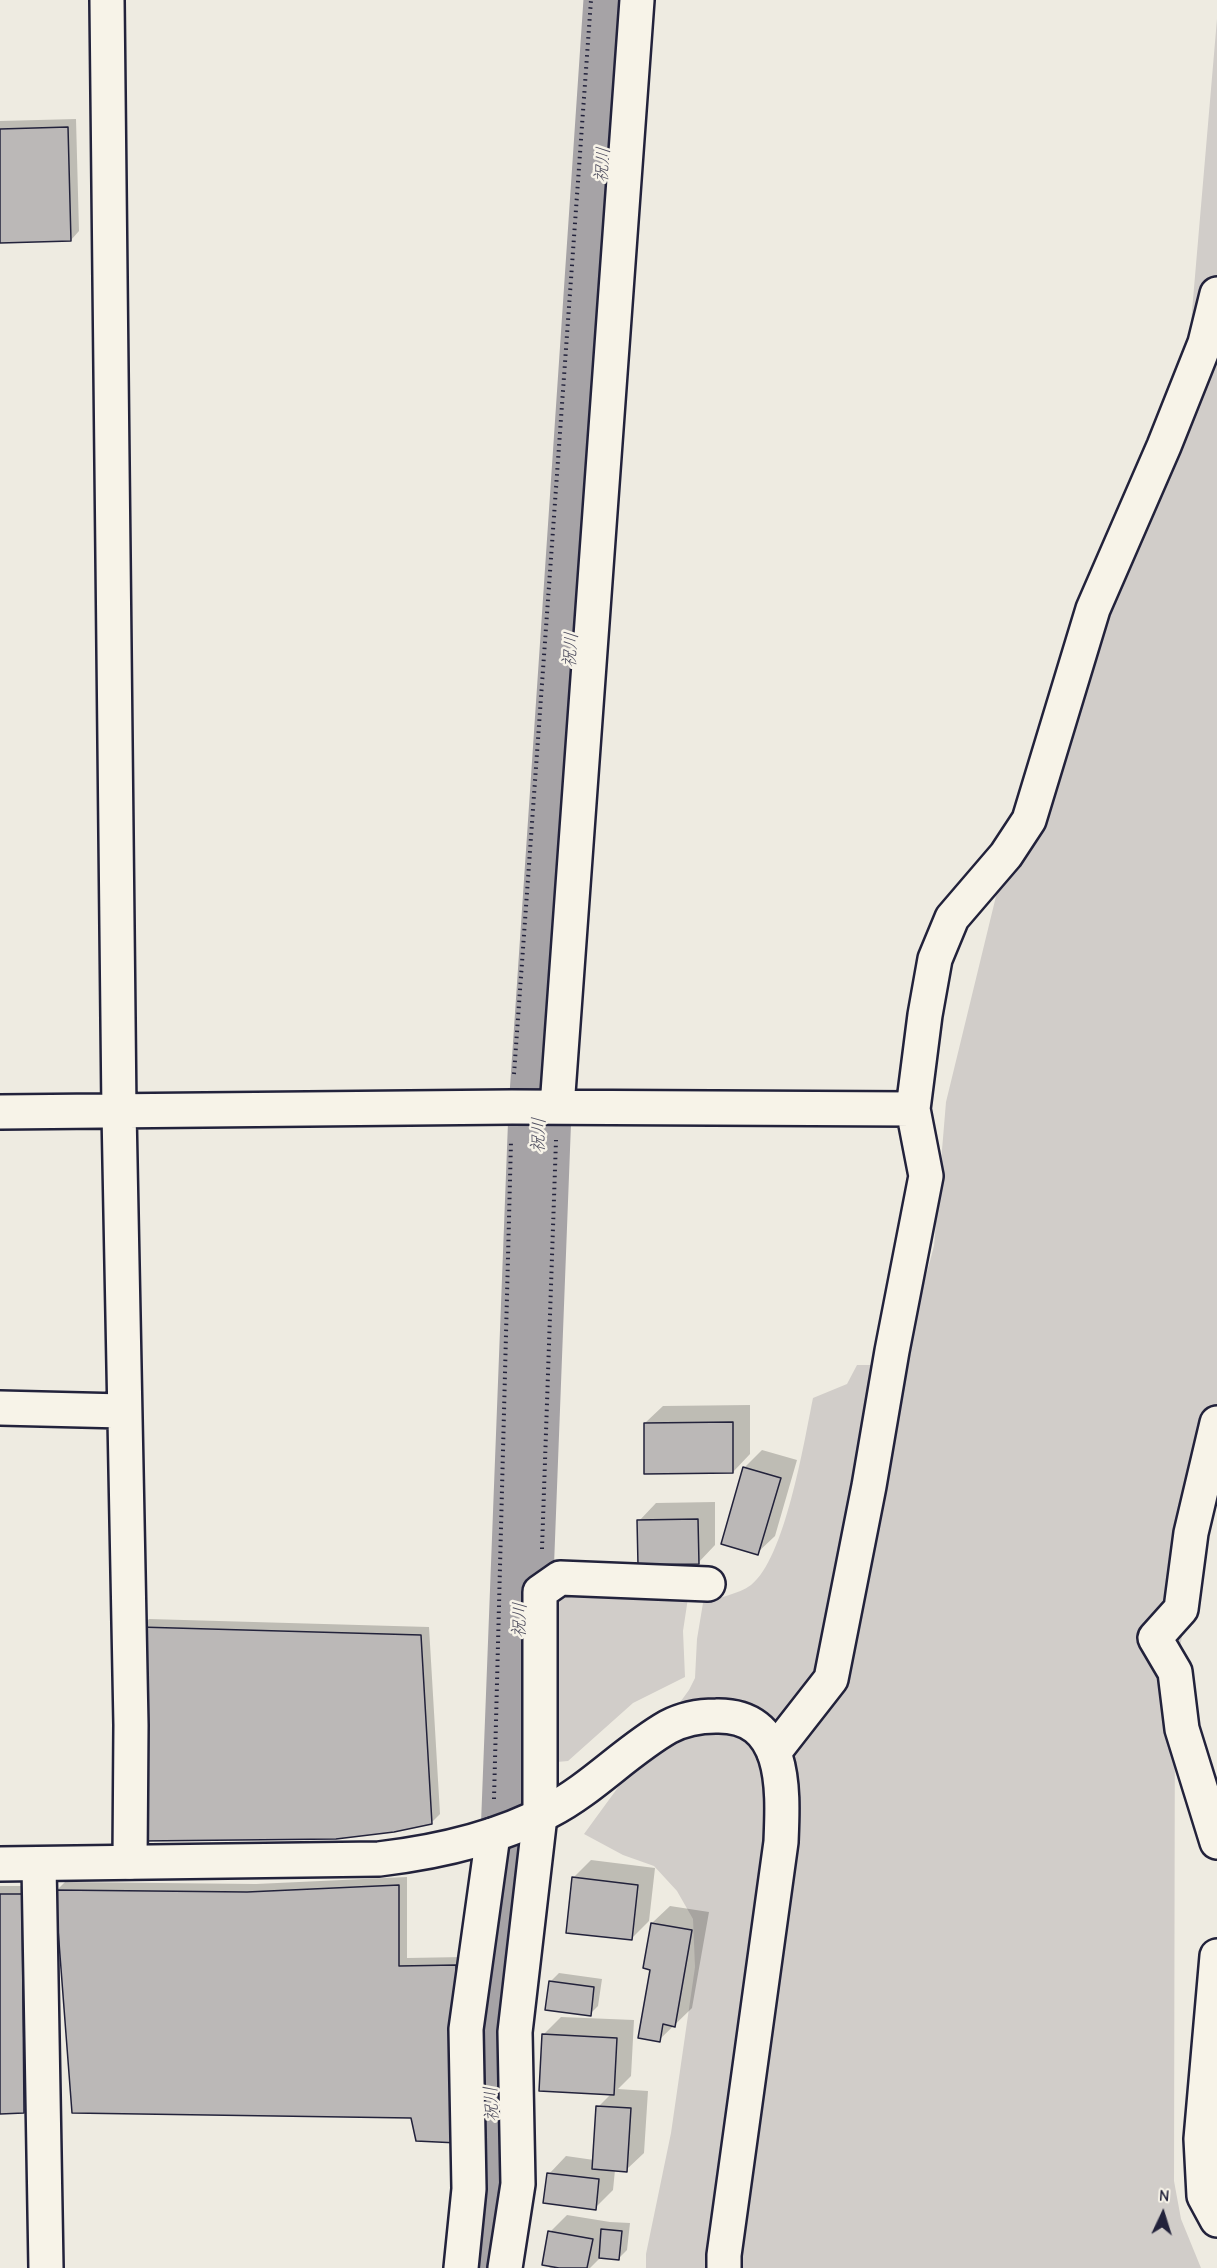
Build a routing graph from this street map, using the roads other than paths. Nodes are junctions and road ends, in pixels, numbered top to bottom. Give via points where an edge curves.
1 (107, 0) edge
2 (637, 0) edge
3 (1217, 294) edge
4 (555, 1107) junction
5 (913, 1109) junction
6 (119, 1111) junction
7 (0, 1112) edge
8 (0, 1408) edge
9 (123, 1411) junction
10 (1217, 1423) edge
11 (708, 1584) dead end
12 (774, 1752) junction
13 (514, 1827) junction
14 (1217, 1842) edge
15 (130, 1862) junction
16 (0, 1864) edge
17 (39, 1864) junction
18 (1217, 1956) edge
19 (1217, 2220) edge
20 (46, 2268) edge
21 (461, 2268) edge
22 (505, 2268) edge
23 (724, 2268) edge

1 - 6 street
2 - 4 street
3 - 5 street via 1205,343 1093,609 1029,820 1006,855 952,918 935,958
4 - 5 street
4 - 6 street
5 - 12 street via 926,1176 831,1679
6 - 7 street
6 - 9 street
8 - 9 street
9 - 15 street
10 - 14 street via 1191,1533 1181,1609 1155,1638 1175,1672 1182,1729
11 - 13 street via 560,1578 540,1592
12 - 13 street via 759,1730 738,1718 711,1716 682,1721 643,1743 565,1802
12 - 23 street via 782,1783 781,1842
13 - 15 street via 417,1855 380,1859
13 - 21 street via 466,2029 469,2189
13 - 22 street via 518,2184
15 - 17 street
16 - 17 street
17 - 20 street
18 - 19 street via 1201,2139 1204,2196

